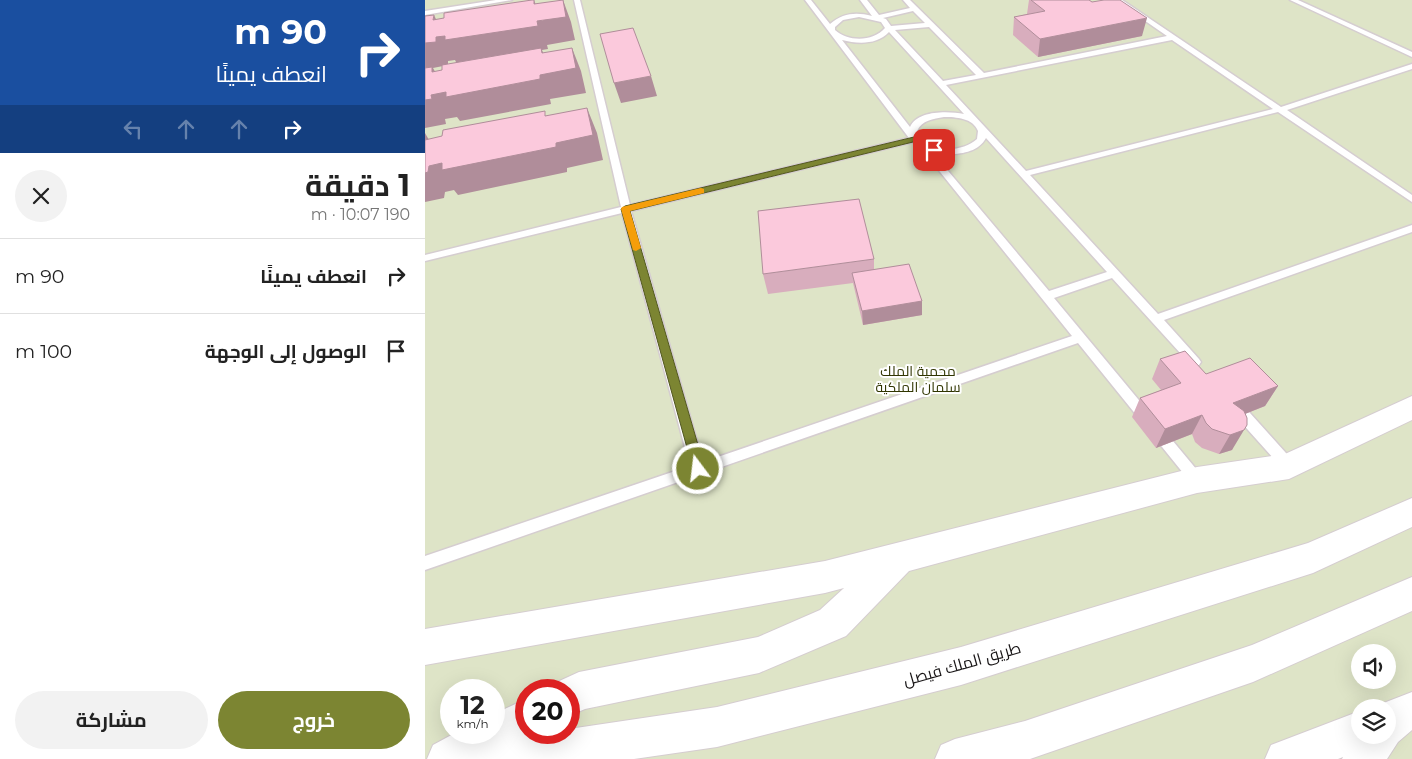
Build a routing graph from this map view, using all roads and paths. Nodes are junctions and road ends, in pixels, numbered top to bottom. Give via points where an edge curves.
1 (509, 0) edge
2 (577, 0) edge
3 (808, 0) edge
4 (863, 0) edge
5 (907, 0) edge
6 (1118, 0) edge
7 (1293, 0) edge
8 (915, 9) junction
9 (425, 13) edge
10 (877, 17) junction
11 (931, 25) junction
12 (889, 28) junction
13 (832, 32) junction
14 (1174, 37) junction
15 (1412, 55) edge
16 (1412, 66) edge
17 (982, 76) junction
18 (941, 84) junction
19 (1282, 109) junction
20 (978, 124) junction
21 (913, 138) junction
22 (924, 147) junction
23 (1024, 174) junction
24 (1412, 199) edge
25 (625, 209) junction
26 (1412, 228) edge
27 (425, 258) edge
28 (1115, 273) junction
29 (1047, 296) junction
30 (1156, 319) junction
31 (1081, 338) junction
32 (1203, 370) edge
33 (1229, 400) edge
34 (1412, 408) edge
35 (1289, 466) junction
36 (698, 469) junction
37 (1197, 480) junction
38 (1412, 512) edge
39 (899, 558) junction
40 (425, 563) edge
41 (1412, 594) edge
42 (425, 647) edge
43 (580, 691) edge
44 (515, 724) edge
45 (1351, 736) edge
46 (1373, 744) edge
47 (447, 759) edge
48 (498, 759) edge
49 (955, 759) edge
50 (1285, 759) edge
51 (1362, 759) edge

1 - 9 lane
2 - 25 lane
3 - 13 lane
4 - 10 lane
5 - 8 lane
6 - 14 lane
7 - 15 lane
8 - 10 lane
8 - 11 lane
10 - 12 lane via 884,20
10 - 13 lane via 841,18 831,26
11 - 12 lane
11 - 17 lane
12 - 13 lane via 882,36 866,40 847,40
12 - 18 lane
13 - 21 lane
14 - 17 lane
14 - 19 lane
16 - 19 lane
17 - 18 lane
18 - 20 lane
19 - 23 lane
19 - 24 lane
20 - 21 lane via 955,114 933,115 915,124
20 - 22 lane via 983,133 981,139 968,149 945,152
20 - 23 lane
21 - 22 lane
21 - 25 lane
22 - 29 lane
23 - 28 lane
25 - 27 lane
25 - 36 lane
26 - 30 lane
28 - 29 lane
28 - 30 lane
29 - 31 lane
30 - 32 lane
31 - 36 lane
31 - 37 lane
33 - 35 lane
34 - 35 street
35 - 37 street
36 - 40 lane
37 - 39 street
38 - 48 street, طريق الملك فيصل via 1313,557 961,666 717,727
39 - 42 street via 825,577
39 - 43 street via 833,623 759,655
41 - 49 street via 1253,663 1025,741
44 - 47 street
45 - 50 street
46 - 51 street

